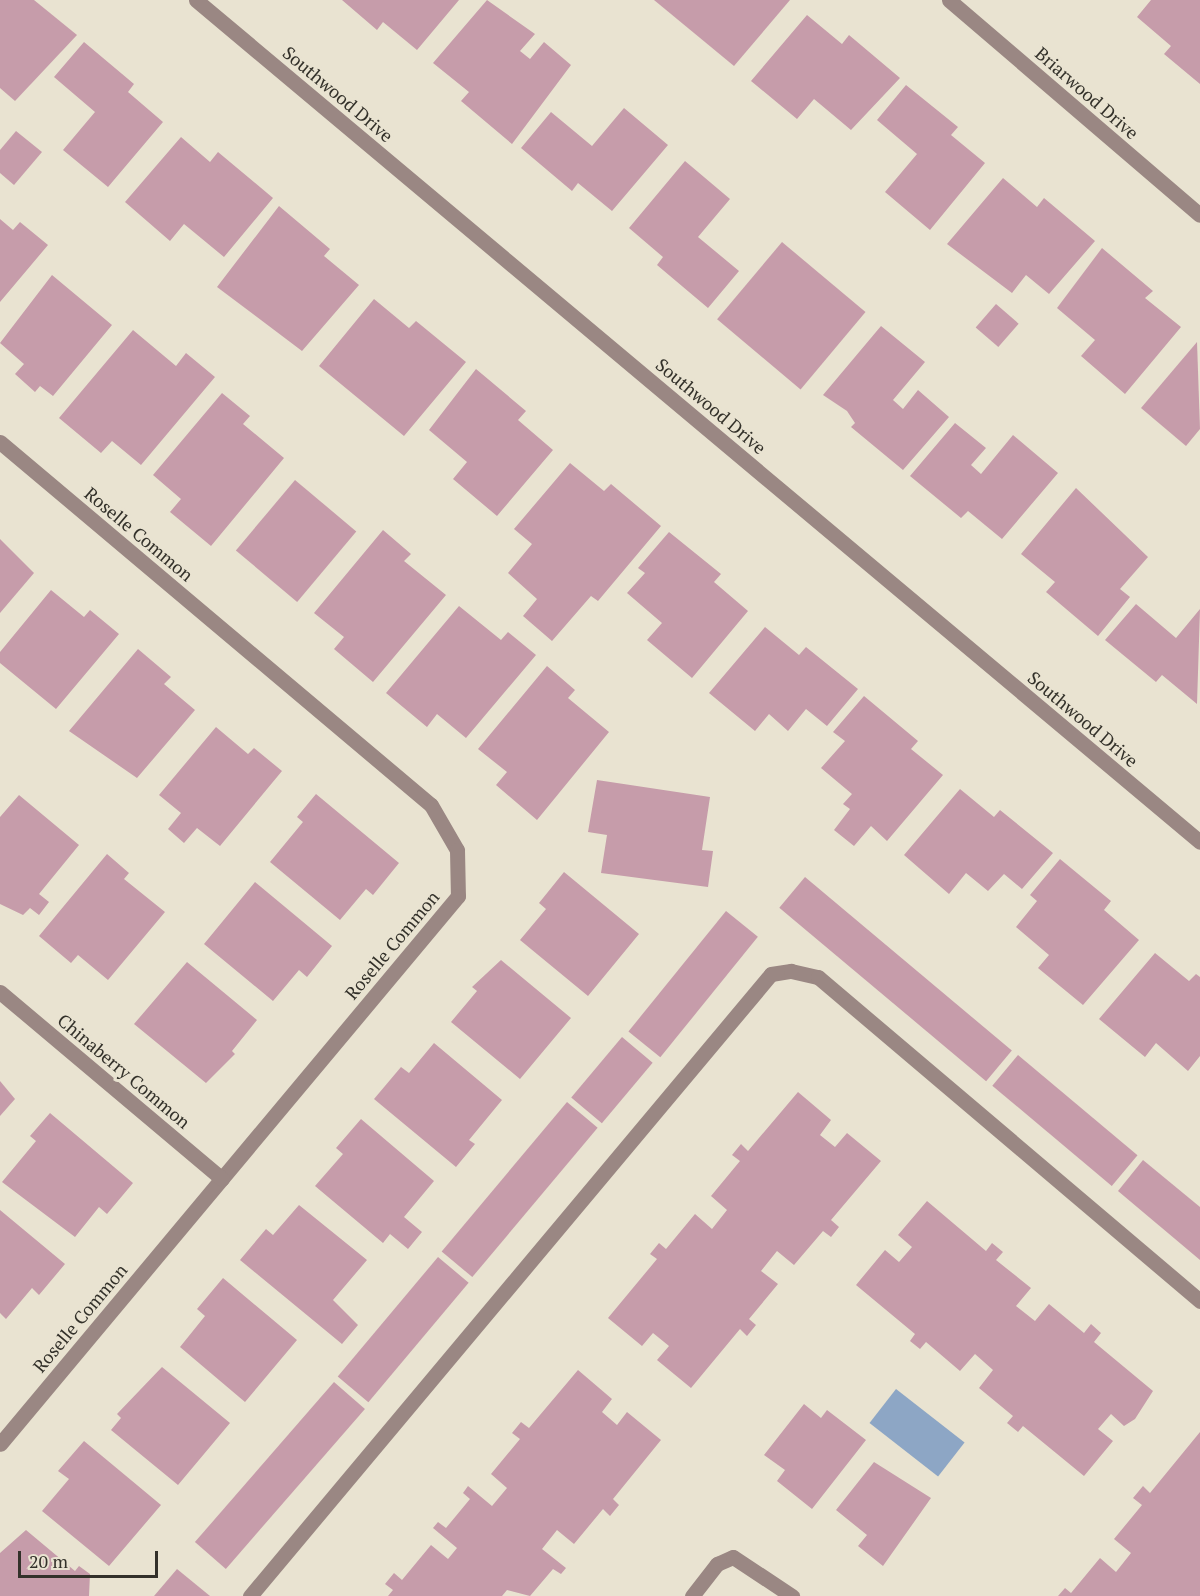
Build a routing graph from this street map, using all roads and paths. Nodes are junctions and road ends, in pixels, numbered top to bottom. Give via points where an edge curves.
1 (196, 0) edge
2 (949, 0) edge
3 (1200, 215) edge
4 (0, 442) edge
5 (1200, 842) edge
6 (0, 992) edge
7 (222, 1179) junction
8 (1200, 1301) edge
9 (0, 1444) edge
10 (250, 1596) edge
11 (692, 1596) edge
12 (792, 1596) edge

1 - 5 street, Southwood Drive
2 - 3 street, Briarwood Drive
4 - 7 street, Roselle Common via 431,805 457,850 458,896
6 - 7 street, Chinaberry Common
7 - 9 street, Roselle Common
8 - 10 street via 818,977 791,971 771,974
11 - 12 street via 717,1564 733,1557

